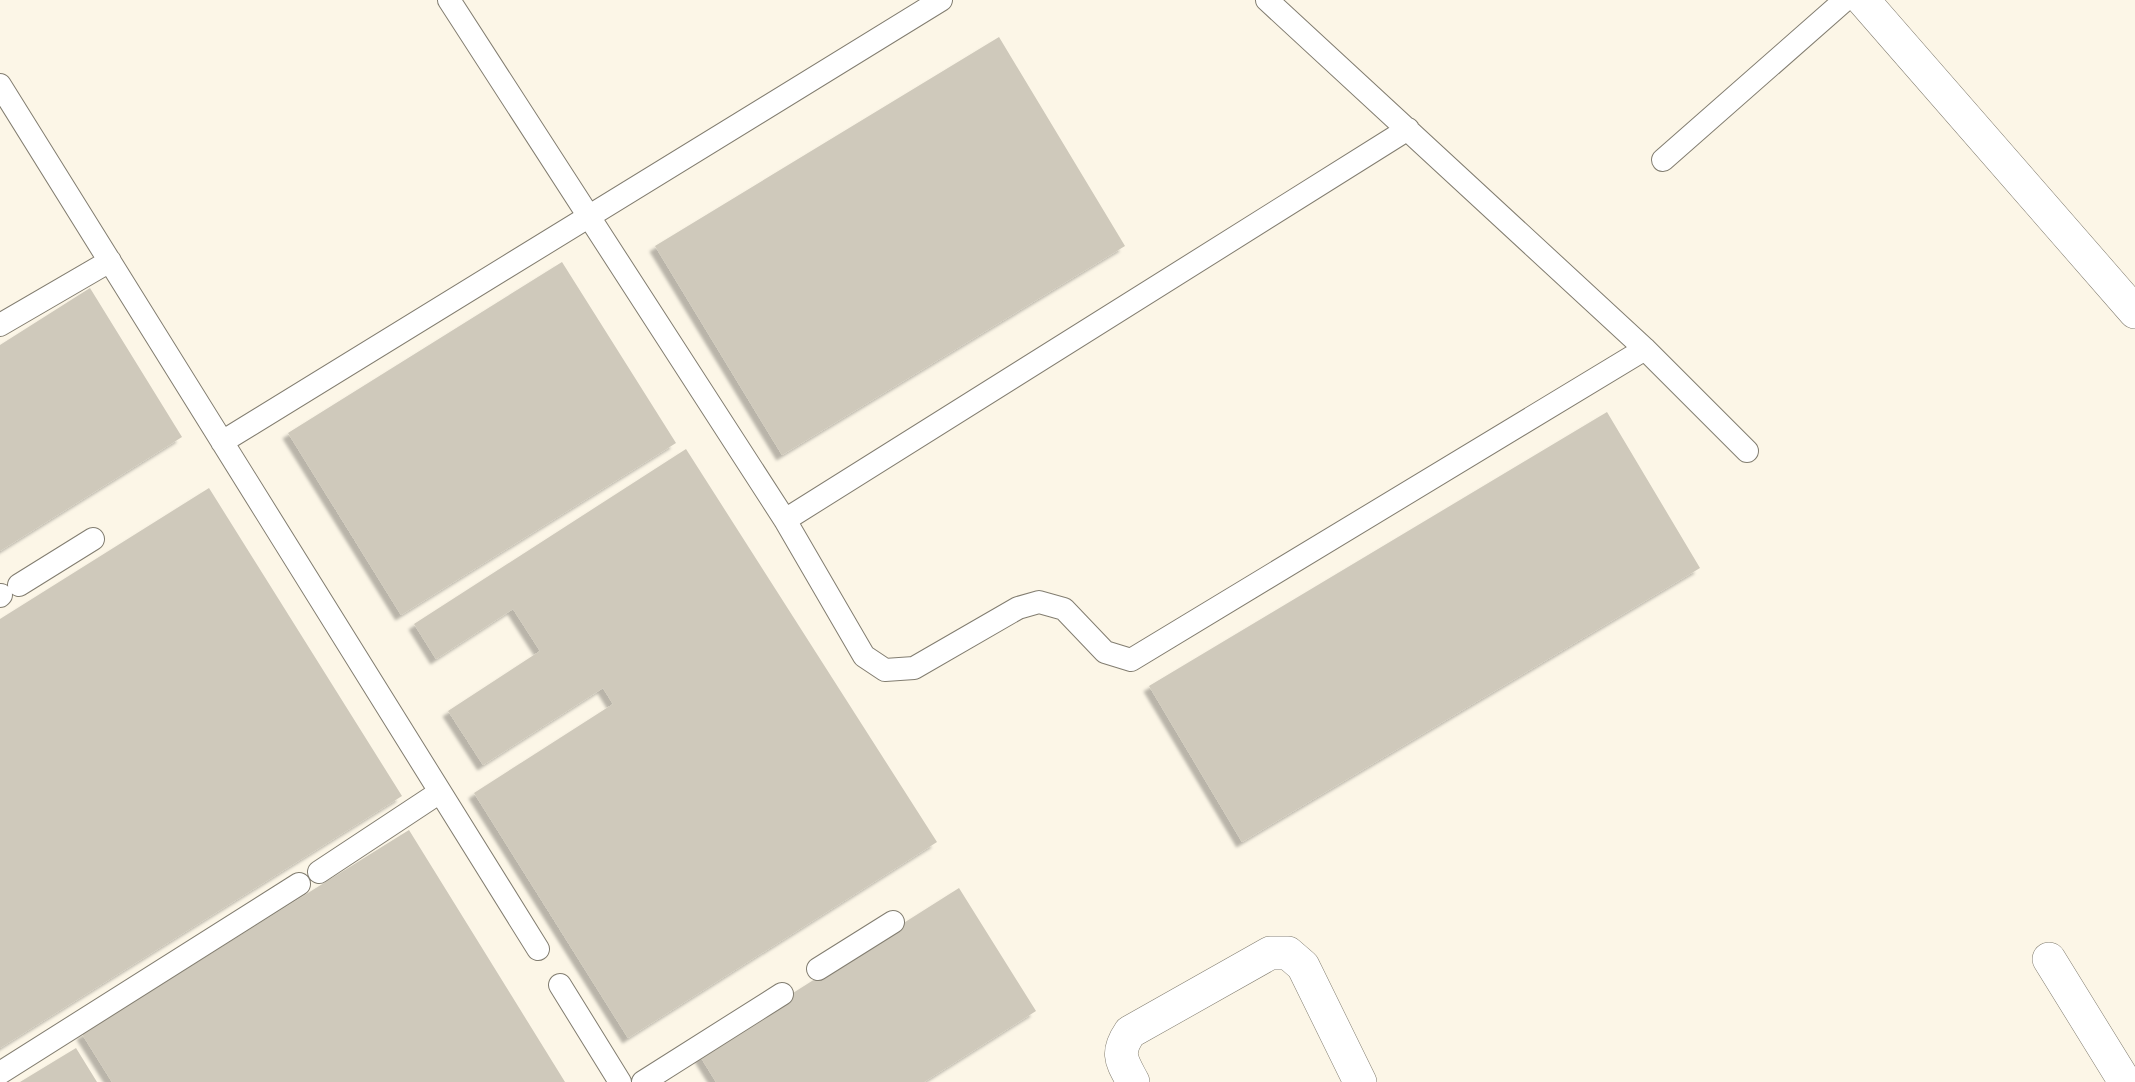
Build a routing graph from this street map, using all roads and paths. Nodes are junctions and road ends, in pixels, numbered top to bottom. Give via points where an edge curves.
1 (448, 0) edge
2 (941, 0) edge
3 (1267, 0) edge
4 (1845, 0) edge
5 (1863, 0) edge
6 (0, 85) edge
7 (1408, 129) junction
8 (1663, 160) dead end
9 (588, 216) junction
10 (110, 261) junction
11 (2135, 312) edge
12 (0, 326) edge
13 (1645, 350) junction
14 (222, 442) junction
15 (1747, 451) dead end
16 (785, 520) junction
17 (93, 539) dead end
18 (7, 592) edge
19 (440, 792) junction
20 (319, 872) dead end
21 (299, 884) dead end
22 (893, 922) dead end
23 (538, 949) dead end
24 (2049, 959) dead end
25 (818, 969) dead end
26 (560, 985) dead end
27 (782, 994) dead end
28 (0, 1073) edge
29 (620, 1082) edge
30 (643, 1082) edge
31 (1133, 1082) edge
32 (1360, 1082) edge
33 (2125, 1082) edge

1 - 9 lane
2 - 9 lane
3 - 7 lane
4 - 8 lane
5 - 11 street
6 - 10 lane
7 - 13 lane
7 - 16 lane
9 - 14 lane
9 - 16 lane
10 - 12 lane
10 - 14 lane
13 - 15 lane
13 - 16 lane via 1131,660 1105,652 1065,609 1039,602 1018,608 914,668 885,670 864,656
14 - 19 lane
17 - 18 lane
19 - 20 lane
19 - 23 lane
21 - 28 lane
22 - 25 lane
24 - 33 street
26 - 29 lane
27 - 30 lane
31 - 32 street via 1121,1058 1122,1044 1130,1032 1270,953 1288,952 1303,966

